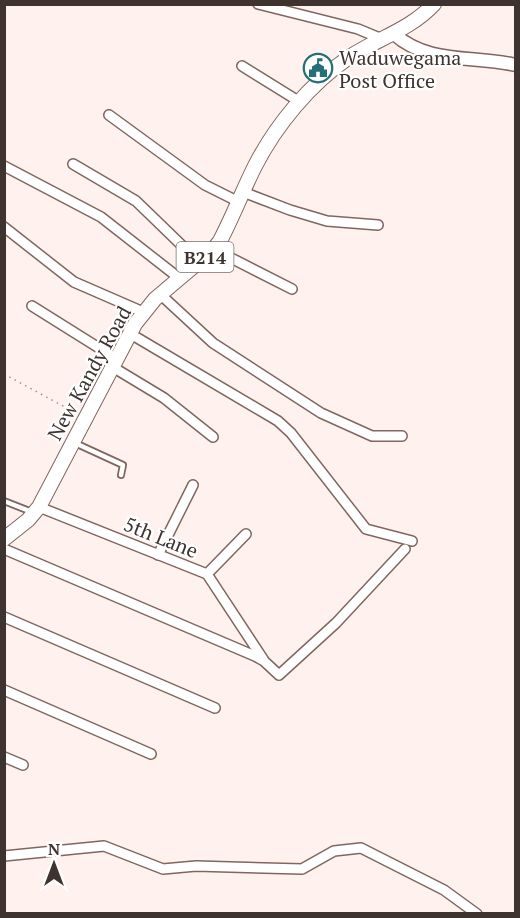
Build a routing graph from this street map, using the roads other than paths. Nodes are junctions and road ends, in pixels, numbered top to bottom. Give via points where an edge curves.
1 (258, 4) edge
2 (434, 4) edge
3 (388, 37) junction
4 (516, 65) edge
5 (243, 66) dead end
6 (300, 102) junction
7 (110, 115) dead end
8 (73, 165) dead end
9 (4, 166) edge
10 (241, 197) junction
11 (378, 225) dead end
12 (4, 227) edge
13 (215, 248) junction
14 (200, 262) junction
15 (179, 278) junction
16 (292, 288) dead end
17 (160, 294) junction
18 (32, 306) dead end
19 (143, 312) junction
20 (129, 333) junction
21 (113, 362) junction
22 (402, 436) dead end
23 (213, 437) dead end
24 (72, 441) junction
25 (121, 474) dead end
26 (193, 485) dead end
27 (4, 501) edge
28 (37, 510) junction
29 (246, 534) dead end
30 (4, 539) edge
31 (412, 541) dead end
32 (4, 549) edge
33 (405, 549) dead end
34 (158, 555) junction
35 (207, 574) junction
36 (4, 617) edge
37 (264, 661) junction
38 (4, 690) edge
39 (215, 708) dead end
40 (151, 754) dead end
41 (4, 757) edge
42 (23, 765) dead end
43 (4, 856) edge
44 (477, 914) edge

1 - 3 street
2 - 3 main road, New Kandy Road / B214
3 - 4 main road via 434,56
3 - 6 main road, New Kandy Road / B214 via 348,58
5 - 6 street
6 - 10 main road, New Kandy Road / B214 via 266,147
7 - 10 street via 205,185
8 - 14 street via 136,201
9 - 15 street via 101,218
10 - 11 street via 327,221
10 - 13 main road, New Kandy Road / B214
12 - 19 street via 74,282
13 - 14 main road, New Kandy Road / B214
13 - 16 street
14 - 15 main road, New Kandy Road / B214
15 - 17 main road, New Kandy Road / B214
17 - 19 main road, New Kandy Road / B214
17 - 22 street via 213,343 321,413 372,436
18 - 21 street
19 - 20 main road, New Kandy Road / B214
20 - 21 main road, New Kandy Road / B214
20 - 31 street via 278,421 366,530
21 - 23 street
21 - 24 main road, New Kandy Road / B214
24 - 25 lane via 123,465
24 - 28 main road, New Kandy Road / B214
26 - 34 street
27 - 28 lane
28 - 30 main road, New Kandy Road / B214
28 - 34 street, 5th Lane
29 - 35 street
32 - 37 street
33 - 37 street via 336,623 279,675
34 - 35 street, 5th Lane
35 - 37 street, 5th Lane
36 - 39 street
38 - 40 street
41 - 42 street
43 - 44 street via 104,846 163,869 302,869 334,851 361,848 444,890

